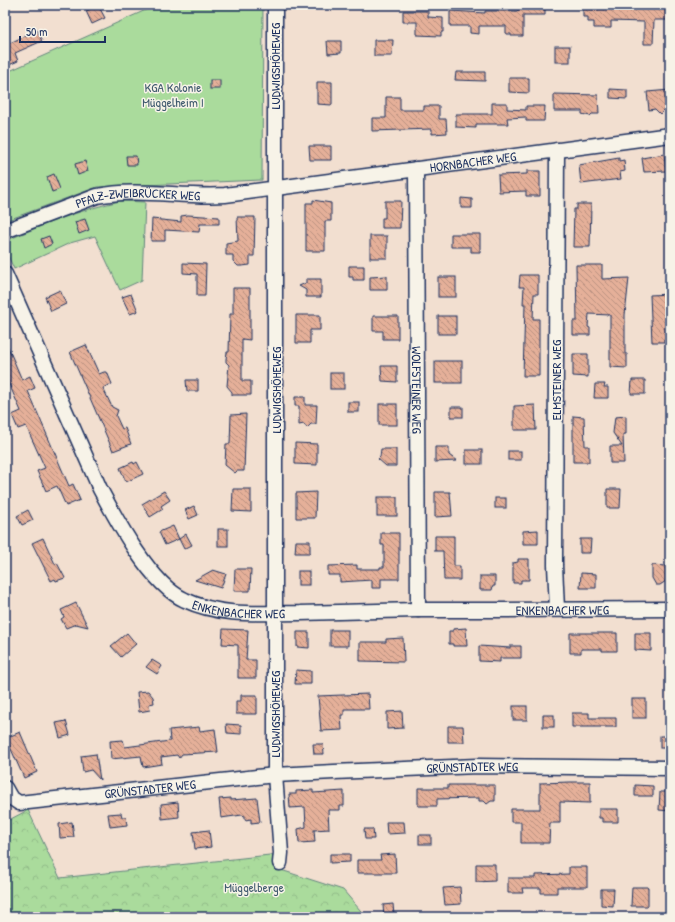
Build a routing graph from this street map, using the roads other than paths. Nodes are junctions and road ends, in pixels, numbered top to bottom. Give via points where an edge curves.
1 (275, 5) edge
2 (670, 135) edge
3 (557, 150) junction
4 (416, 169) junction
5 (275, 188) junction
6 (5, 231) edge
7 (5, 274) edge
8 (557, 609) junction
9 (670, 609) edge
10 (418, 610) junction
11 (275, 613) junction
12 (670, 768) edge
13 (275, 775) junction
14 (5, 788) edge
15 (280, 863) dead end

1 - 5 street, LUDWIGSHÖHEWEG
2 - 3 street, HORNBACHER WEG
3 - 4 street, HORNBACHER WEG
3 - 8 street, ELMSTEINER WEG
4 - 5 street, HORNBACHER WEG
4 - 10 street, WOLFSTEINER WEG
5 - 6 street, PFALZ-ZWEIBRÜCKER WEG via 209,196 113,192
5 - 11 street, LUDWIGSHÖHEWEG
7 - 11 street, ENKENBACHER WEG via 100,489 120,526 150,568 167,587 184,600 211,609 246,614
8 - 9 street, ENKENBACHER WEG
8 - 10 street, ENKENBACHER WEG
10 - 11 street, ENKENBACHER WEG
11 - 13 street, LUDWIGSHÖHEWEG
12 - 13 street, GRÜNSTADTER WEG via 471,766
13 - 14 street, GRÜNSTADTER WEG via 26,803 14,800
13 - 15 street

